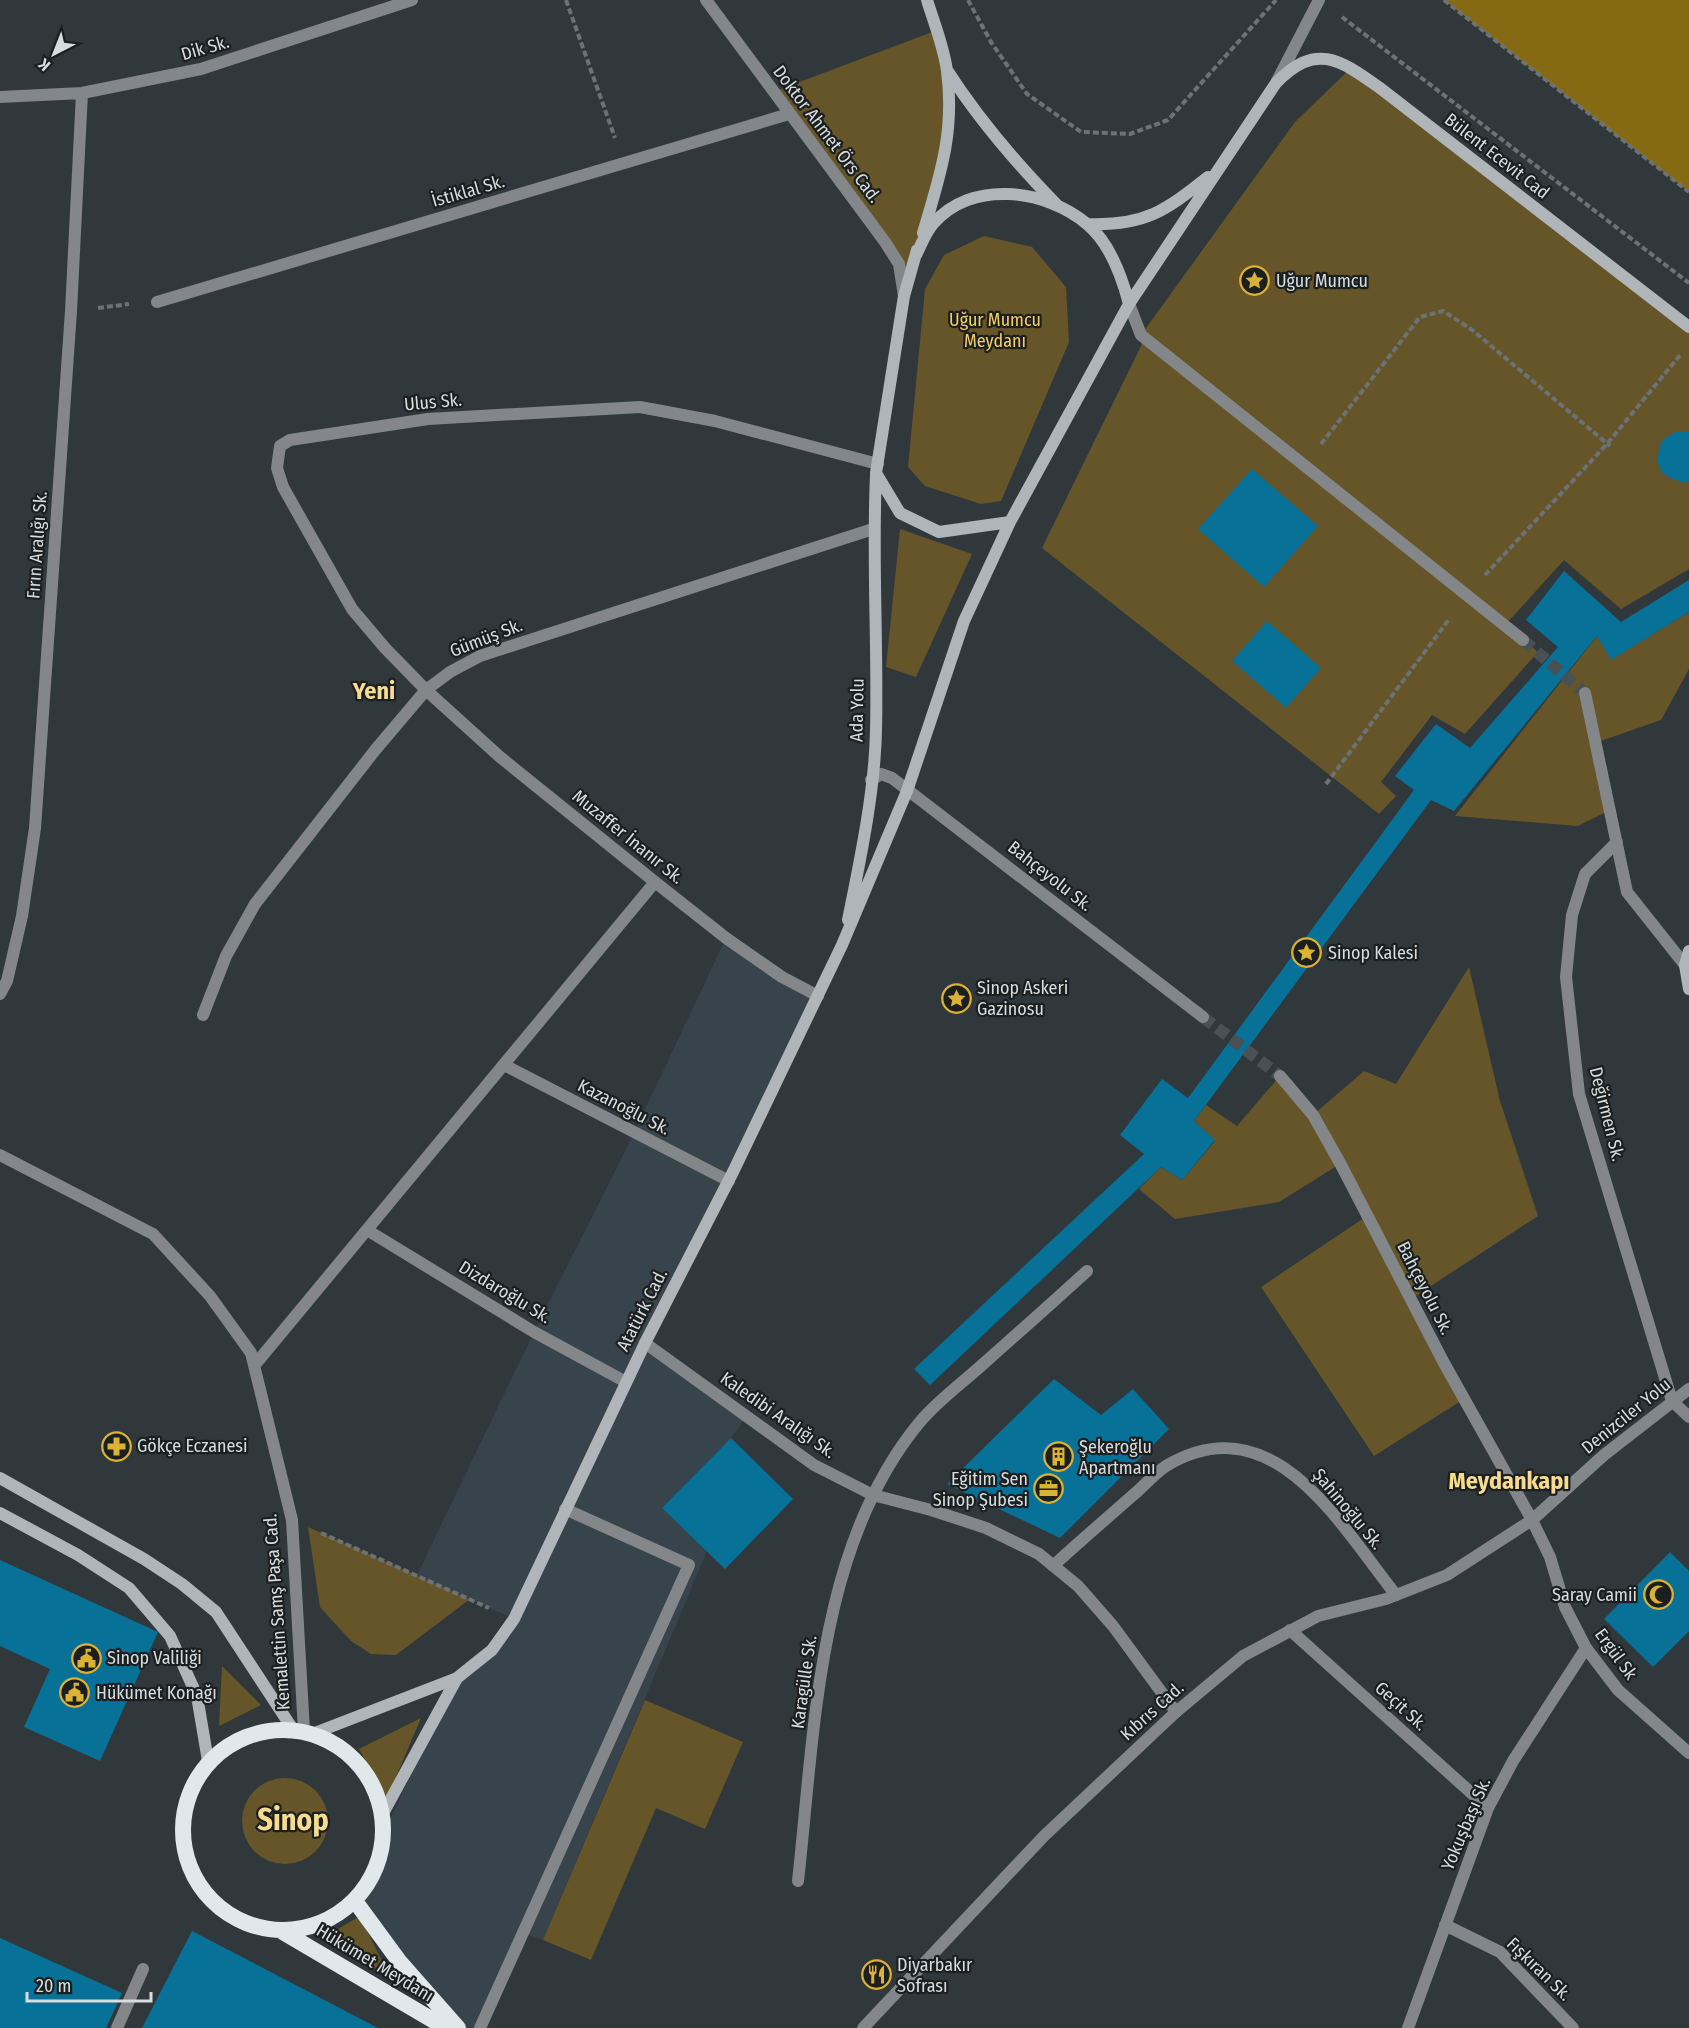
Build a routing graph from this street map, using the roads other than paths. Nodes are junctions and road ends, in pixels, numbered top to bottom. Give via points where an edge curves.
1 (412, 0) edge
2 (706, 0) edge
3 (927, 0) edge
4 (1318, 4) edge
5 (947, 69) junction
6 (1276, 83) junction
7 (82, 93) junction
8 (0, 97) edge
9 (789, 114) junction
10 (1216, 170) junction
11 (1060, 208) junction
12 (1088, 224) junction
13 (915, 256) junction
14 (904, 296) junction
15 (157, 302) road end
16 (1129, 304) junction
17 (1689, 327) edge
18 (877, 469) junction
19 (1010, 522) junction
20 (873, 529) junction
21 (1522, 640) tunnel mouth
22 (426, 690) junction
23 (1585, 693) tunnel mouth
24 (871, 780) junction
25 (907, 791) junction
26 (1617, 842) junction
27 (655, 882) junction
28 (842, 945) junction
29 (1689, 951) edge
30 (1685, 965) junction
31 (1689, 989) edge
32 (0, 994) edge
33 (818, 996) junction
34 (203, 1016) dead end
35 (1203, 1017) tunnel mouth
36 (504, 1065) junction
37 (1280, 1076) tunnel mouth
38 (0, 1155) edge
39 (729, 1181) junction
40 (367, 1230) junction
41 (1087, 1271) dead end
42 (645, 1343) junction
43 (254, 1366) junction
44 (626, 1382) junction
45 (1689, 1389) edge
46 (1672, 1401) junction
47 (1689, 1417) edge
48 (0, 1478) edge
49 (873, 1495) junction
50 (565, 1509) junction
51 (0, 1513) edge
52 (1532, 1520) junction
53 (1053, 1566) junction
54 (1396, 1595) junction
55 (1290, 1630) junction
56 (1586, 1648) junction
57 (457, 1678) junction
58 (1176, 1712) junction
59 (303, 1732) junction
60 (1689, 1753) edge
61 (208, 1761) junction
62 (1488, 1808) junction
63 (381, 1817) junction
64 (798, 1881) dead end
65 (355, 1901) junction
66 (1445, 1925) junction
67 (283, 1932) junction
68 (144, 1969) dead end
69 (117, 2028) edge
70 (446, 2028) edge
71 (458, 2028) edge
72 (480, 2028) edge
73 (863, 2028) edge
74 (1408, 2028) edge
75 (1573, 2028) edge

1 - 7 street, Dik Sk. via 201,69
2 - 9 street, Doktor Ahmet Örs Cad.
3 - 5 main road
4 - 6 street
5 - 11 main road via 966,101
5 - 13 main road via 948,146
6 - 10 main road, Bülent Ecevit Cad
6 - 17 main road, Bülent Ecevit Cad via 1294,65 1316,56 1351,68
7 - 8 street, Dik Sk.
7 - 32 street, Fırın Aralığı Sk. via 71,311 34,828 22,916 7,981
9 - 14 street, Doktor Ahmet Örs Cad. via 899,264
9 - 15 street, İstiklal Sk.
10 - 12 main road via 1174,204 1146,218 1119,225
10 - 16 main road
11 - 12 main road
11 - 13 main road via 1018,193 976,195 932,225
12 - 16 main road via 1113,258
13 - 14 main road, Ada Yolu
14 - 18 main road, Ada Yolu
16 - 19 main road
16 - 21 street via 1141,335
18 - 19 main road via 900,513 939,532
18 - 20 main road, Ada Yolu
18 - 22 street, Ulus Sk. via 715,421 640,407 428,419 290,440 280,446 277,468 313,543 352,609
19 - 25 main road via 964,621
20 - 22 street, Gümüş Sk. via 480,656
20 - 24 main road, Ada Yolu via 876,732
22 - 27 street, Muzaffer İnanır Sk. via 501,757
22 - 34 street, Gümüş Sk. via 255,904 226,956
23 - 26 street
24 - 25 street, Bahçeyolu Sk. via 881,774
24 - 28 main road, Ada Yolu via 858,873
25 - 28 main road
25 - 35 street, Bahçeyolu Sk.
26 - 30 street via 1627,892
26 - 46 street, Değirmen Sk. via 1585,874 1572,915 1566,976 1579,1094
27 - 33 street, Muzaffer İnanır Sk. via 726,938 782,977
27 - 36 street
28 - 33 main road, Atatürk Cad.
29 - 30 main road
30 - 31 main road
33 - 39 main road, Atatürk Cad.
36 - 39 street, Kazanoğlu Sk.
36 - 40 street
37 - 52 street, Bahçeyolu Sk. via 1313,1115 1444,1364
38 - 43 street, Kemalettin Samş Paşa Cad. via 153,1234 210,1296 251,1353
39 - 42 main road, Atatürk Cad.
40 - 43 street
40 - 44 street, Dizdaroğlu Sk. via 534,1332
41 - 49 street, Karagülle Sk. via 932,1409 896,1454
42 - 44 main road, Atatürk Cad.
42 - 49 street, Kaledibi Aralığı Sk. via 814,1465
43 - 59 street, Kemalettin Samş Paşa Cad. via 292,1520
44 - 50 main road, Atatürk Cad.
45 - 46 street, Denizciler Yolu
46 - 47 street
46 - 52 street, Denizciler Yolu
48 - 59 main road via 144,1559 216,1612
49 - 53 street, Kaledibi Aralığı Sk. via 986,1528 1038,1554
49 - 64 street, Karagülle Sk. via 844,1564 826,1648
50 - 57 main road, Atatürk Cad. via 514,1619 492,1650
50 - 72 street via 689,1565
51 - 61 main road via 129,1588 170,1636 197,1696
52 - 54 street, Kıbrıs Cad. via 1447,1575
52 - 56 street, Ergül Sk via 1550,1557 1565,1607
53 - 54 street, Şahinoğlu Sk. via 1165,1467 1201,1451 1232,1449 1285,1466 1313,1489
53 - 58 street, Kaledibi Aralığı Sk. via 1078,1586 1113,1626
54 - 55 street, Kıbrıs Cad. via 1317,1616
55 - 58 street, Kıbrıs Cad. via 1243,1656
55 - 62 street, Geçit Sk.
56 - 60 street, Ergül Sk via 1618,1690
56 - 62 street, Yokuşbaşı Sk. via 1513,1761
57 - 59 main road
57 - 63 main road
58 - 73 street, Kıbrıs Cad. via 1044,1836
59 - 61 highway, Hükümet Meydanı via 272,1730 238,1739
59 - 63 highway, Hükümet Meydanı via 330,1741 358,1762 375,1788
61 - 67 highway, Hükümet Meydanı via 189,1791 183,1812 182,1839 192,1874 203,1892 240,1922
62 - 66 street, Yokuşbaşı Sk.
63 - 65 highway, Hükümet Meydanı via 384,1832 376,1870
65 - 67 highway, Hükümet Meydanı via 317,1926
65 - 71 highway, Hükümet Meydanı via 399,1961
66 - 74 street, Yokuşbaşı Sk.
66 - 75 street, Fışkıran Sk. via 1500,1952
67 - 70 highway, Hükümet Meydanı
68 - 69 street

